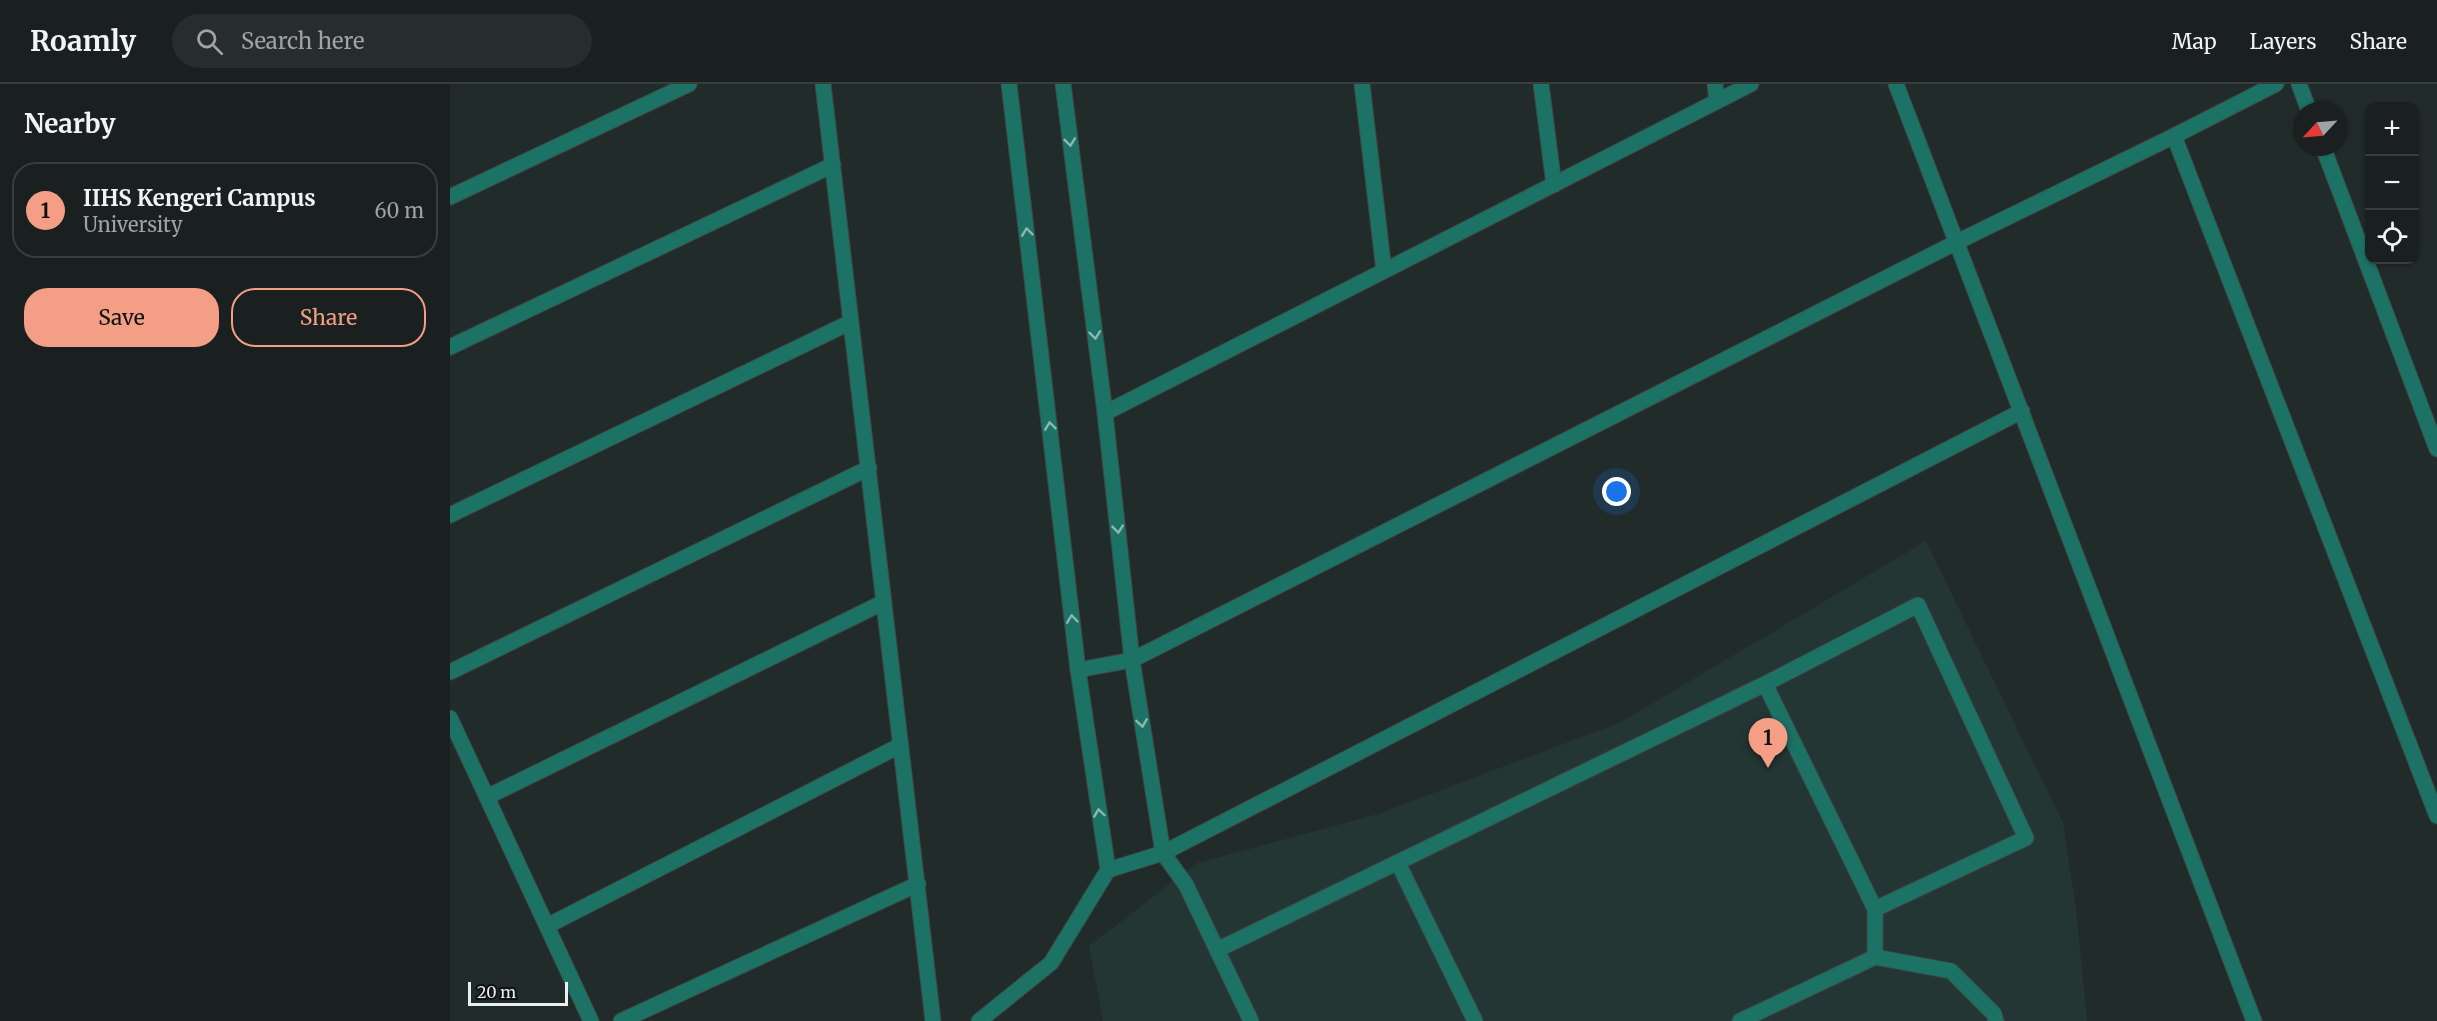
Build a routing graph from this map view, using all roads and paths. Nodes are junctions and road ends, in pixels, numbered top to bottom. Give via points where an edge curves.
1 (689, 84) edge
2 (823, 84) edge
3 (1009, 84) edge
4 (1063, 84) edge
5 (1362, 84) edge
6 (1541, 84) edge
7 (1715, 84) edge
8 (1751, 84) edge
9 (1896, 84) edge
10 (2276, 84) edge
11 (2299, 84) edge
12 (1717, 101) junction
13 (2306, 102) edge
14 (2174, 136) junction
15 (2326, 156) edge
16 (833, 165) junction
17 (1554, 184) junction
18 (450, 197) edge
19 (1957, 242) junction
20 (1384, 271) junction
21 (851, 322) junction
22 (450, 347) edge
23 (2022, 411) junction
24 (1105, 413) junction
25 (2437, 449) edge
26 (868, 468) junction
27 (450, 515) edge
28 (884, 602) junction
29 (1132, 660) junction
30 (1078, 670) junction
31 (450, 672) edge
32 (1765, 684) junction
33 (450, 718) edge
34 (901, 745) junction
35 (487, 797) junction
36 (2437, 816) edge
37 (1163, 853) junction
38 (1398, 863) junction
39 (1108, 870) junction
40 (918, 884) junction
41 (1875, 909) junction
42 (547, 926) junction
43 (1217, 950) junction
44 (1875, 957) junction
45 (591, 1021) edge
46 (621, 1021) edge
47 (933, 1021) edge
48 (979, 1021) edge
49 (1251, 1021) edge
50 (1475, 1021) edge
51 (1740, 1021) edge
52 (1996, 1021) edge
53 (2254, 1021) edge

1 - 18 street
2 - 16 street
30 -> 3 street
4 -> 24 street
5 - 20 street
6 - 17 street
7 - 12 street
8 - 12 street
9 - 19 street
10 - 14 street
11 - 13 street
12 - 17 street
14 - 19 street
14 - 36 street
15 - 25 street
16 - 21 street
16 - 22 street
17 - 20 street
19 - 23 street
19 - 29 street
20 - 24 street
21 - 26 street
21 - 27 street
23 - 37 street
23 - 53 street
24 -> 29 street
26 - 28 street
26 - 31 street
28 - 34 street
28 - 35 street
29 - 30 street
29 -> 37 street
39 -> 30 street
32 - 38 street
32 - 41 street
32 - 41 street via 1918,605 2026,838
33 - 35 street
34 - 40 street
34 - 42 street
35 - 42 street
37 - 39 street
37 - 43 street via 1186,885
38 - 43 street
38 - 50 street
39 - 48 street via 1051,963
40 - 46 street
40 - 47 street
41 - 44 street
42 - 45 street
43 - 49 street
44 - 51 street
44 - 52 street via 1951,971 1994,1014

